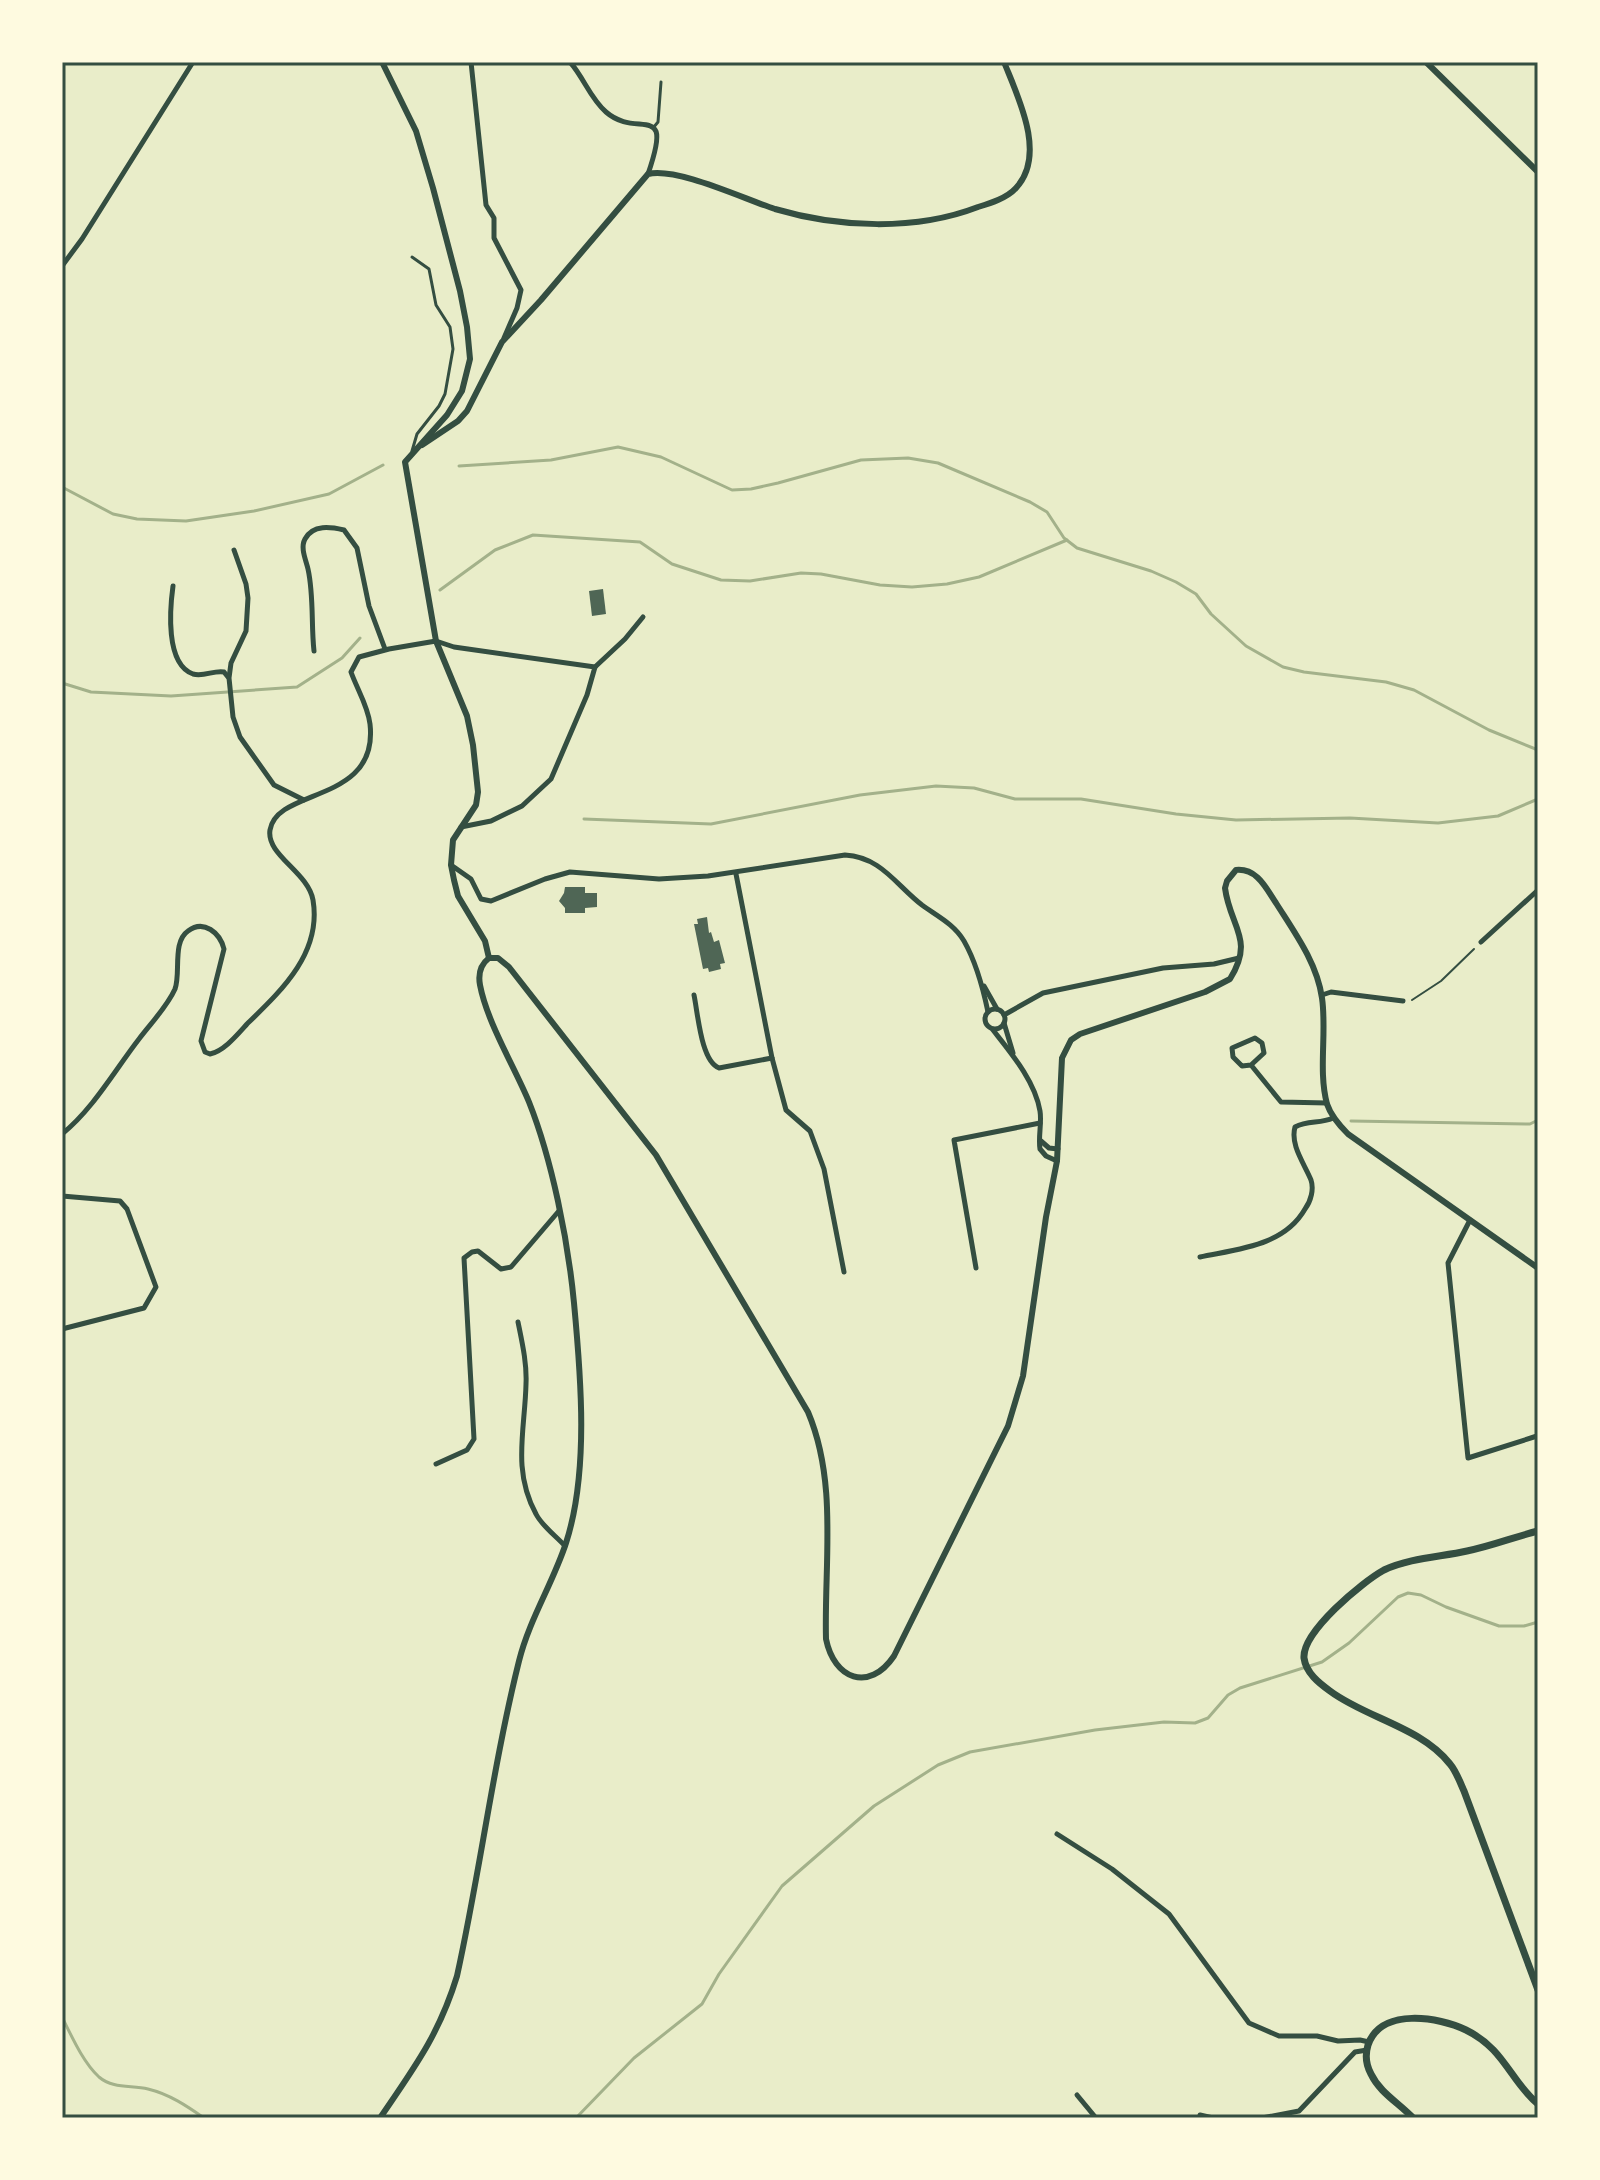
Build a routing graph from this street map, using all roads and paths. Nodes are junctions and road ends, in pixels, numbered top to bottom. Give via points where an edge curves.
1 (193, 62) edge
2 (382, 62) edge
3 (471, 62) edge
4 (570, 62) edge
5 (1004, 62) edge
6 (1426, 62) edge
7 (661, 82) dead end
8 (653, 129) junction
9 (1538, 172) edge
10 (648, 174) junction
11 (412, 257) dead end
12 (62, 266) edge
13 (502, 342) junction
14 (412, 451) junction
15 (234, 550) dead end
16 (173, 586) dead end
17 (643, 617) dead end
18 (436, 641) junction
19 (385, 649) junction
20 (314, 651) dead end
21 (595, 667) junction
22 (229, 678) junction
23 (305, 800) junction
24 (461, 827) junction
25 (451, 865) junction
26 (736, 874) junction
27 (1538, 890) edge
28 (1481, 942) joint
29 (489, 958) junction
30 (1240, 958) junction
31 (981, 982) junction
32 (694, 995) dead end
33 (1322, 995) junction
34 (1403, 1001) joint
35 (997, 1009) junction
36 (988, 1012) junction
37 (1004, 1015) junction
38 (1004, 1023) junction
39 (993, 1030) junction
40 (772, 1058) junction
41 (1014, 1058) junction
42 (1251, 1065) junction
43 (1327, 1103) junction
44 (1333, 1118) junction
45 (1040, 1123) junction
46 (62, 1134) edge
47 (1038, 1137) junction
48 (1058, 1149) junction
49 (1057, 1161) junction
50 (62, 1196) edge
51 (558, 1212) junction
52 (1470, 1220) junction
53 (1200, 1257) dead end
54 (976, 1268) dead end
55 (1538, 1268) edge
56 (844, 1272) dead end
57 (518, 1322) dead end
58 (62, 1329) edge
59 (1537, 1436) edge
60 (436, 1464) dead end
61 (1538, 1531) edge
62 (565, 1546) junction
63 (1057, 1834) dead end
64 (1538, 1990) edge
65 (1368, 2046) junction
66 (1077, 2095) dead end
67 (1538, 2104) edge
68 (1200, 2115) dead end
69 (380, 2118) edge
70 (1096, 2118) edge
71 (1213, 2118) edge
72 (1262, 2118) edge
73 (1413, 2118) edge

1 - 12 street
2 - 14 street via 416,131 469,343 462,391
3 - 13 street via 486,205 494,218 494,238 521,290
4 - 8 street via 605,111
5 - 10 street via 1029,141 1028,168 1014,191 959,215 904,223 847,222 777,209 696,181
6 - 9 street
7 - 8 lane
8 - 10 street via 659,141
10 - 13 street
11 - 14 lane via 429,269 453,349 445,394 417,434
13 - 14 street via 467,411
14 - 18 street via 405,462
15 - 22 street via 246,584 247,616
16 - 22 street via 170,611 177,659 193,674 218,671
17 - 21 street
18 - 19 street
18 - 21 street
18 - 24 street via 467,716 478,792
19 - 20 street via 357,548 344,530 328,526 312,530 304,539
19 - 23 street via 359,657 351,668 370,723 365,758 350,778
21 - 24 street via 551,779 522,806 491,821
22 - 23 street via 240,737 274,785
23 - 46 street via 272,822 269,832 271,844 300,874 313,900 310,941 293,976 221,1049 205,1052 202,1034 224,949 209,928 188,930 182,936 171,996
24 - 25 street via 453,840
25 - 26 street via 471,879 481,899 491,901 570,872 659,879
25 - 29 street via 458,896 485,941
26 - 31 street via 845,855 870,861 957,931
26 - 40 street
27 - 28 street
28 - 34 path via 1424,994
29 - 49 street via 509,967 656,1155 808,1412 825,1464 826,1639 834,1661 854,1677 871,1677 894,1656 1008,1426 1023,1376
29 - 51 street via 479,971 483,995 532,1112
30 - 33 street via 1243,940 1225,888 1231,874 1243,870 1261,881 1306,949
30 - 37 street via 1043,993
30 - 48 street via 1222,984 1071,1040 1062,1058
31 - 35 street
31 - 36 street
32 - 40 street via 713,1065
33 - 34 street
33 - 43 street
35 - 36 street
35 - 37 street
36 - 39 street via 985,1024
37 - 38 street
38 - 39 street
38 - 41 street
39 - 41 street
40 - 56 street via 786,1110 810,1131 824,1169
41 - 45 street via 1032,1088
42 - 42 street via 1242,1066 1232,1048 1255,1038 1264,1053
42 - 43 street via 1281,1102
43 - 44 street
44 - 52 street
44 - 53 street via 1295,1127 1292,1137 1313,1185 1299,1220 1264,1243
45 - 47 street
45 - 54 street via 954,1140
47 - 48 street
47 - 49 street via 1040,1149
48 - 49 street
50 - 58 street via 120,1201 156,1287 144,1308
51 - 60 street via 511,1267 501,1269 478,1251 464,1258 474,1439 467,1450
51 - 62 street via 574,1301 580,1415 573,1518
52 - 55 street
52 - 59 street via 1448,1263 1468,1458
57 - 62 street via 527,1384 521,1473 536,1516
61 - 64 main road via 1384,1571 1320,1625 1304,1653 1314,1678 1449,1763
62 - 69 street via 520,1658 475,1895 446,2014
63 - 65 street via 1169,1914 1249,2023 1279,2036 1360,2040
65 - 67 main road via 1378,2029 1398,2020 1461,2027 1497,2053
65 - 72 street via 1355,2052 1299,2111
65 - 73 main road via 1366,2062 1375,2083
66 - 70 street
68 - 71 street

